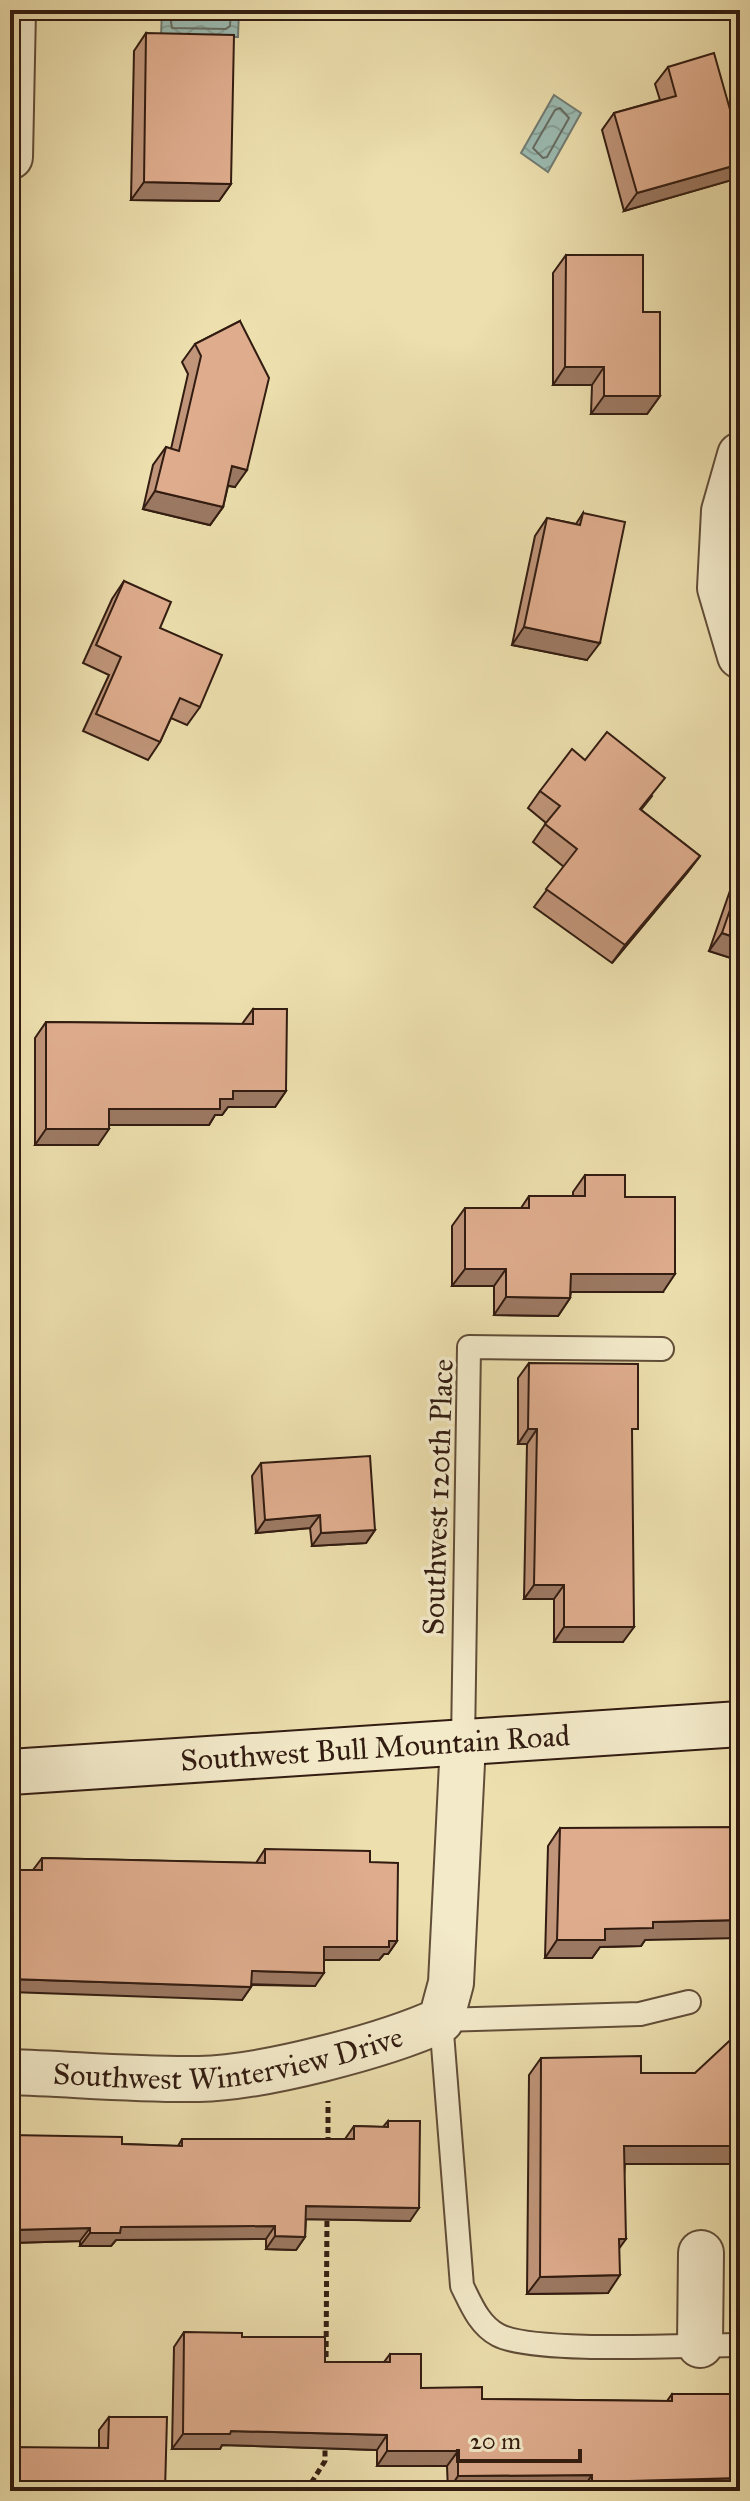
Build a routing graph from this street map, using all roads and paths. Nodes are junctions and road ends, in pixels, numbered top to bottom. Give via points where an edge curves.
1 (13, 10) edge
2 (10, 157) edge
3 (740, 455) edge
4 (740, 656) edge
5 (662, 1349) dead end
6 (740, 1724) edge
7 (463, 1743) junction
8 (10, 1772) edge
9 (689, 2002) dead end
10 (441, 2020) junction
11 (329, 2055) junction
12 (10, 2072) edge
13 (328, 2148) edge
14 (327, 2211) edge
15 (701, 2253) dead end
16 (720, 2345) edge
17 (325, 2383) edge
18 (325, 2430) edge
19 (306, 2491) edge

1 - 2 street
3 - 4 street via 724,511 720,588
5 - 7 lane, Southwest 120th Place via 469,1347
6 - 7 street, Southwest Bull Mountain Road
7 - 8 street, Southwest Bull Mountain Road
7 - 10 street via 451,1983
9 - 10 lane via 640,2014
10 - 11 street, Southwest Winterview Drive via 412,2034
10 - 16 lane via 462,2286 477,2316 498,2335 533,2345
11 - 12 street, Southwest Winterview Drive via 200,2079
11 - 13 path
14 - 17 path
15 - 16 street
18 - 19 path via 325,2461

